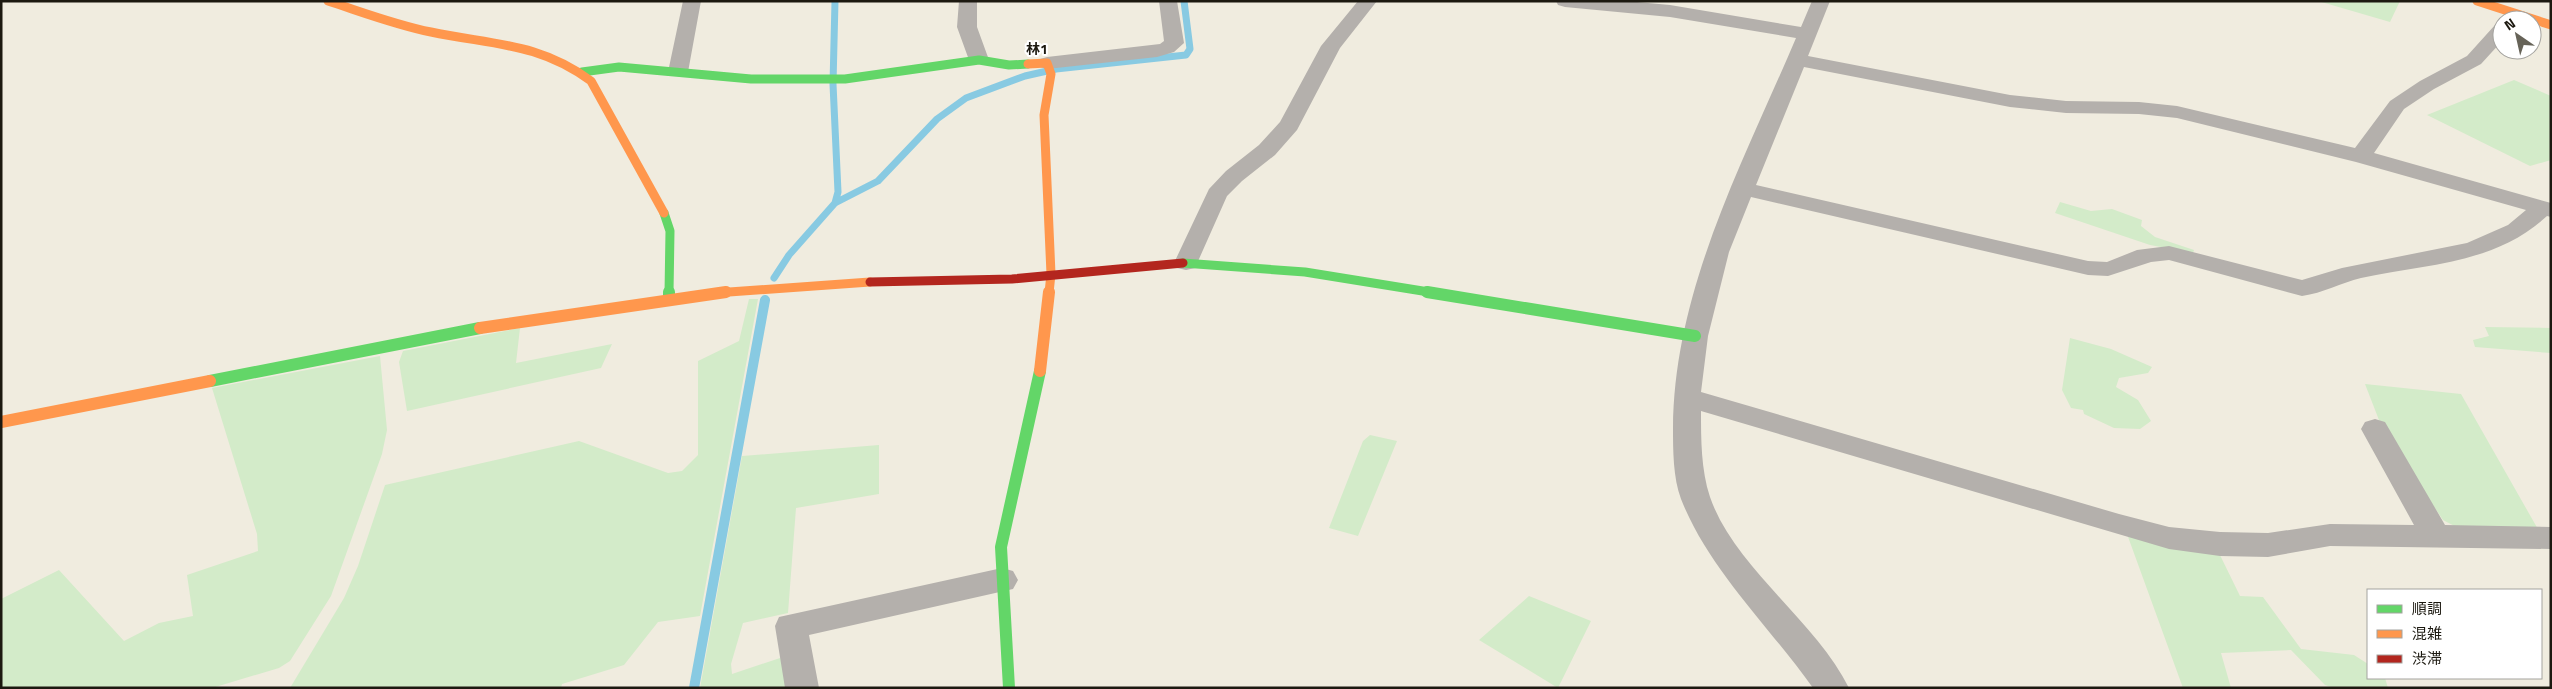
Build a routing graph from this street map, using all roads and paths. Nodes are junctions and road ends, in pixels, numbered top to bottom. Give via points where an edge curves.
1 (328, 1) edge
2 (692, 1) edge
3 (968, 1) edge
4 (1168, 1) edge
5 (1368, 1) edge
6 (1565, 1) edge
7 (1822, 1) edge
8 (2477, 1) edge
9 (2495, 10) edge
10 (1809, 34) junction
11 (2492, 42) edge
12 (979, 60) junction
13 (1798, 60) junction
14 (1047, 62) junction
15 (582, 72) junction
16 (678, 72) junction
17 (2363, 157) junction
18 (1745, 189) junction
19 (2546, 209) edge
20 (1186, 263) junction
21 (1051, 274) junction
22 (668, 297) junction
23 (1695, 336) junction
24 (1687, 397) junction
25 (1, 422) edge
26 (2375, 428) dead end
27 (2436, 537) junction
28 (2551, 538) edge
29 (1002, 580) junction
30 (802, 688) edge
31 (1009, 688) edge
32 (1832, 688) edge

1 - 15 street via 444,35 535,49 562,58
2 - 16 street
3 - 12 street via 967,27
4 - 14 street via 1174,43 1167,48
5 - 20 street via 1331,46 1288,125 1267,150 1217,194
6 - 10 street via 1670,11
7 - 10 street
8 - 9 street
10 - 13 street
11 - 17 street via 2474,60 2426,85 2397,105 2362,152
12 - 14 street via 1009,65
12 - 16 street via 846,79 751,79
13 - 17 street via 2010,101 2066,107 2158,109
13 - 18 street
14 - 21 street via 1051,74 1044,116
15 - 16 street via 619,67
15 - 22 street via 591,81 662,206 670,232
17 - 19 street
18 - 19 street via 2088,268 2108,270 2146,254 2169,252 2302,288 2317,286 2341,275 2487,244 2516,230
18 - 23 street via 1717,252
20 - 21 street
20 - 23 street via 1305,272
21 - 22 street via 976,280 821,282
21 - 29 street via 1040,371 1001,547
22 - 25 street via 460,331
23 - 24 street
24 - 27 street via 2169,538 2268,545 2330,535
24 - 32 street via 1686,452 1695,497 1709,527 1734,564
26 - 27 street
27 - 28 street
29 - 30 street via 791,626
29 - 31 street

